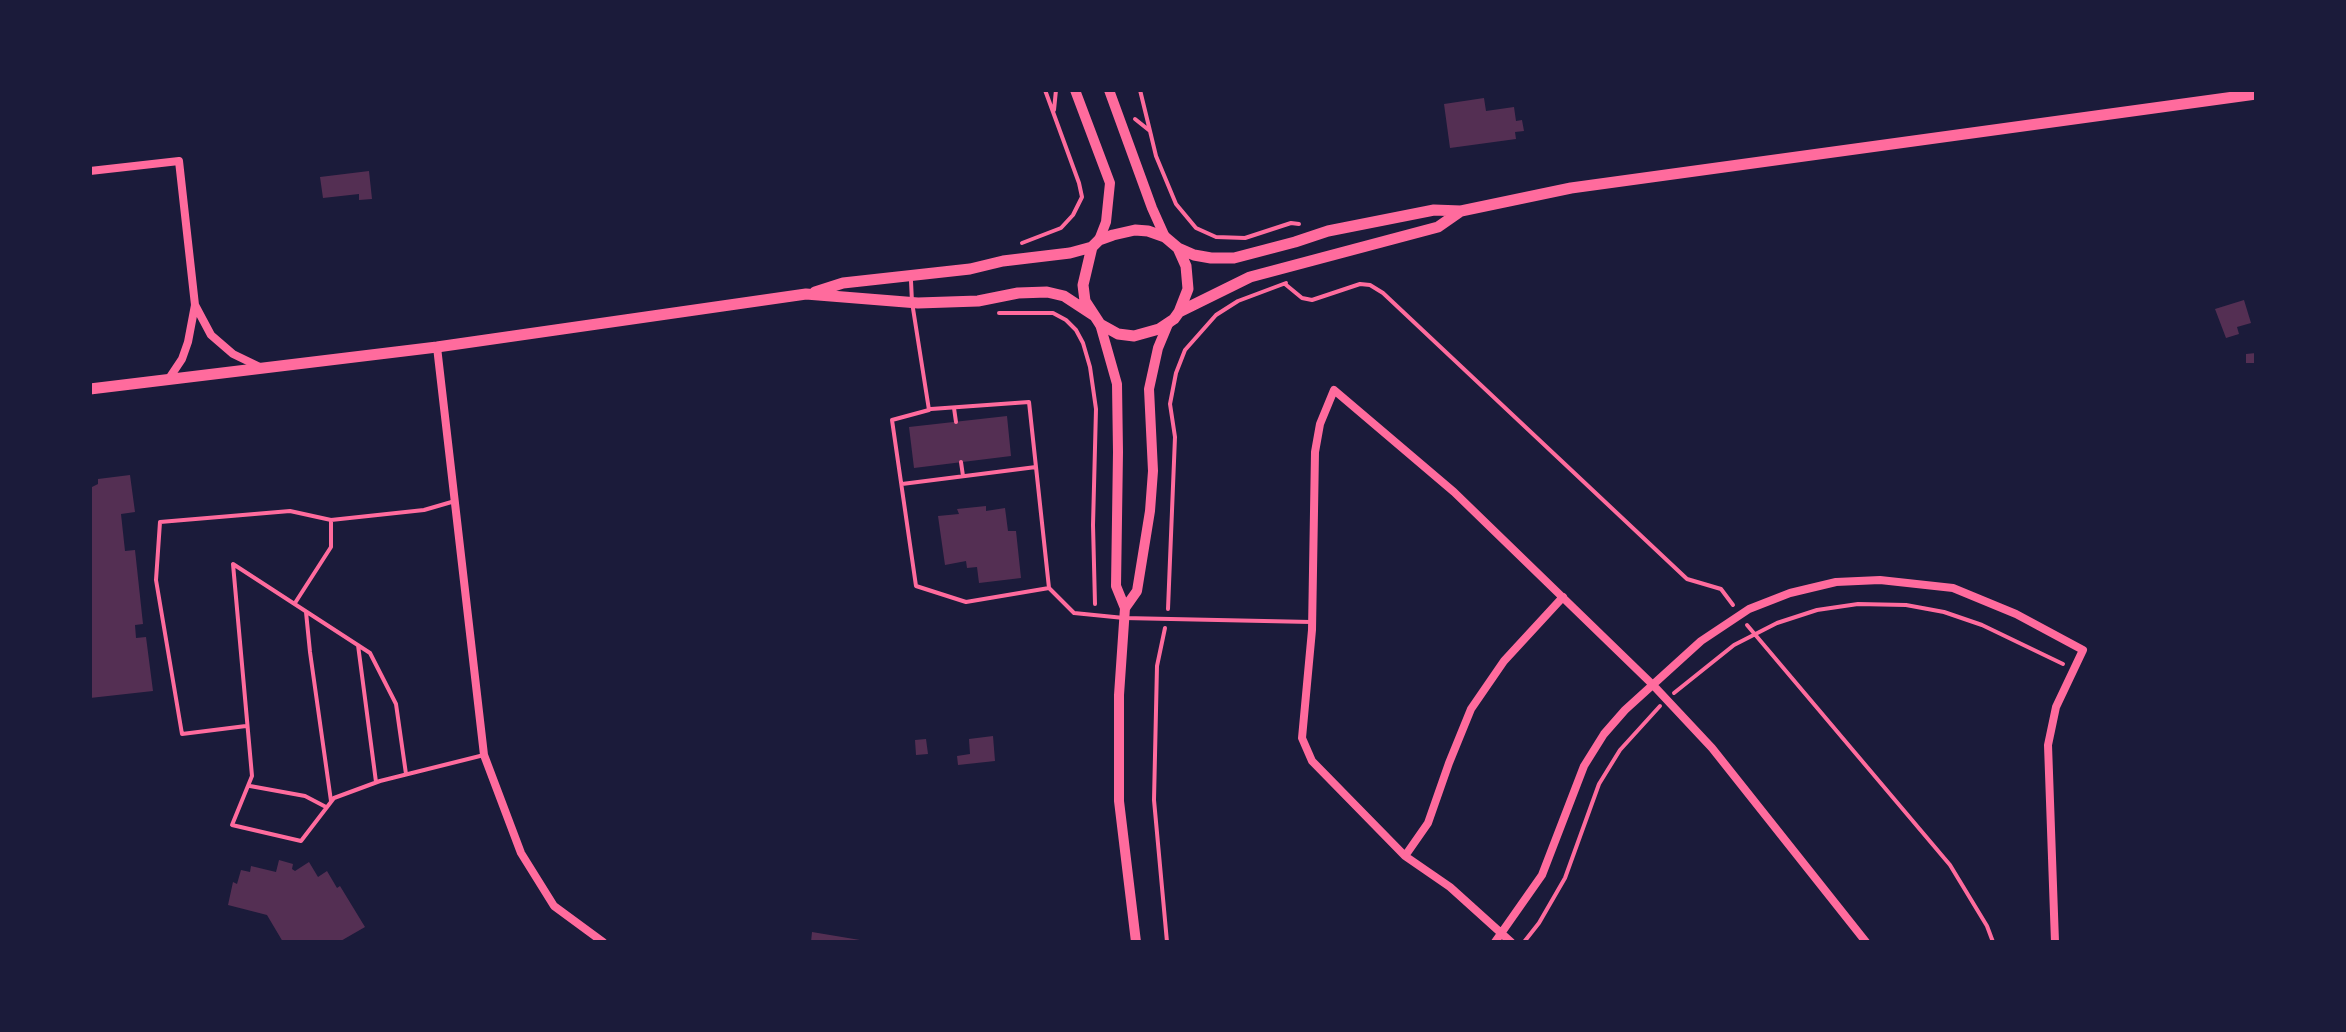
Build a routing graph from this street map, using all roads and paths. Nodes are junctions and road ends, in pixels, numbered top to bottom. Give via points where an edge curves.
1 (1044, 90) edge
2 (1056, 90) edge
3 (1075, 90) edge
4 (1109, 90) edge
5 (1140, 90) edge
6 (2256, 94) edge
7 (1115, 109) junction
8 (1054, 114) junction
9 (1150, 132) junction
10 (90, 171) edge
11 (1167, 184) junction
12 (1148, 193) junction
13 (1082, 197) junction
14 (1108, 199) junction
15 (1461, 211) junction
16 (1166, 237) junction
17 (1226, 238) dead end
18 (1095, 244) junction
19 (1012, 246) dead end
20 (1178, 248) junction
21 (911, 276) junction
22 (1285, 284) dead end
23 (806, 294) junction
24 (978, 301) junction
25 (912, 302) junction
26 (195, 305) junction
27 (1179, 312) junction
28 (1096, 320) junction
29 (1168, 324) junction
30 (438, 347) junction
31 (1112, 364) junction
32 (1153, 366) junction
33 (262, 368) junction
34 (1090, 368) junction
35 (1176, 372) dead end
36 (168, 380) junction
37 (90, 389) edge
38 (954, 408) junction
39 (929, 410) junction
40 (956, 422) dead end
41 (961, 462) dead end
42 (1036, 467) junction
43 (963, 476) junction
44 (901, 484) junction
45 (455, 502) junction
46 (331, 520) junction
47 (1050, 588) junction
48 (1563, 597) junction
49 (294, 604) junction
50 (306, 612) junction
51 (1125, 613) junction
52 (1096, 615) junction
53 (1740, 615) junction
54 (1312, 622) junction
55 (1754, 635) junction
56 (358, 645) junction
57 (2074, 669) junction
58 (1653, 685) junction
59 (1667, 700) junction
60 (248, 726) junction
61 (484, 756) junction
62 (406, 774) junction
63 (376, 782) junction
64 (248, 786) junction
65 (331, 801) junction
66 (326, 807) junction
67 (1406, 856) junction
68 (1502, 933) junction
69 (603, 942) edge
70 (1136, 942) edge
71 (1495, 942) edge
72 (1511, 942) edge
73 (1524, 942) edge
74 (1866, 942) edge
75 (1993, 942) edge
76 (2055, 942) edge

1 - 8 path
2 - 8 path
3 - 14 main road via 1106,168
4 - 7 main road
5 - 9 path
6 - 15 main road via 1571,188
7 - 9 path
7 - 12 main road
8 - 13 path
9 - 11 path
10 - 26 street via 179,161
11 - 12 path
11 - 17 path via 1196,228
12 - 16 main road
13 - 14 path
13 - 19 path via 1061,228
14 - 18 main road
15 - 20 main road via 1376,220 1234,258
15 - 27 main road via 1438,227 1250,278
16 - 18 main road via 1135,230
16 - 20 main road
18 - 21 main road via 1056,256
18 - 28 main road via 1083,284
20 - 27 main road via 1188,276
21 - 23 main road
21 - 25 lane
22 - 53 path via 1312,300 1360,284 1383,293 1688,578 1721,589
23 - 25 main road
23 - 30 main road
24 - 25 main road
24 - 28 main road via 1047,292
24 - 34 path via 990,311 1044,312 1066,320
25 - 39 lane
26 - 33 street via 211,335
26 - 36 street via 182,359
27 - 29 main road
28 - 29 main road via 1134,336
28 - 31 main road
29 - 32 main road
30 - 33 main road
30 - 45 street
31 - 34 path
31 - 51 main road via 1116,586
32 - 35 path
32 - 51 main road via 1150,511 1137,590
33 - 36 main road
34 - 52 path
36 - 37 main road
38 - 39 lane
38 - 40 lane
38 - 42 lane via 1029,402
39 - 44 lane via 892,420
41 - 43 lane
42 - 43 lane
42 - 47 lane
43 - 44 lane
44 - 47 lane via 916,586 966,602
45 - 46 lane
45 - 61 street
46 - 49 lane via 330,548
46 - 60 lane via 290,511 160,522 156,580 182,734
47 - 52 lane via 1074,612
48 - 54 street via 1334,390 1316,452
48 - 58 street
48 - 67 street via 1504,661 1472,709 1428,823
49 - 50 lane
49 - 60 lane via 233,564
50 - 56 lane
50 - 65 lane
51 - 52 lane
51 - 54 lane
51 - 70 main road via 1119,801
53 - 55 path
53 - 57 street via 1790,592 1836,582 1953,588 2084,650
53 - 58 street
54 - 67 street via 1302,738 1312,761
55 - 57 path via 1817,610 1906,605 1982,624
55 - 59 path
55 - 75 path via 1950,866
56 - 62 lane via 370,654 396,704
56 - 63 lane
57 - 76 street via 2048,745
58 - 59 street
58 - 68 street via 1604,734 1584,766 1542,874
59 - 73 path via 1620,750 1599,784 1566,878
59 - 74 street
60 - 64 lane
61 - 62 lane
61 - 69 street via 521,852 554,906
62 - 63 lane
63 - 65 lane
64 - 66 lane via 305,796
64 - 66 lane via 232,824 301,841
65 - 66 lane
67 - 68 street
68 - 71 street
68 - 72 street

